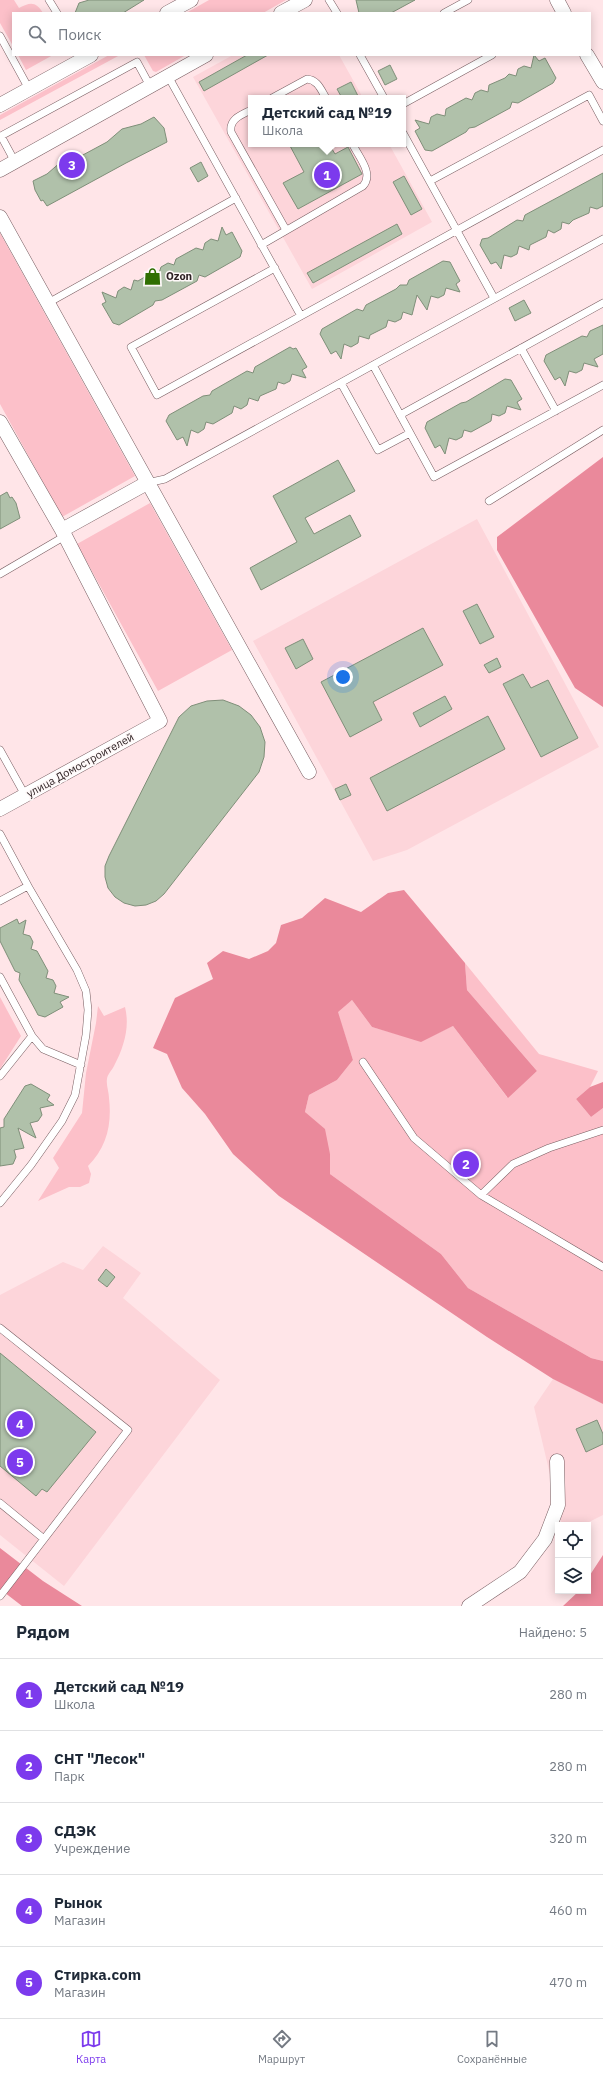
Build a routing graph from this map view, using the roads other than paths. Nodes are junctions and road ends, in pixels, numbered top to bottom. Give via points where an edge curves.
1 (49, 0) edge
2 (191, 0) edge
3 (305, 0) edge
4 (329, 0) edge
5 (468, 0) edge
6 (56, 12) edge
7 (169, 12) edge
8 (283, 12) edge
9 (336, 12) edge
10 (446, 12) edge
11 (0, 36) edge
12 (204, 56) edge
13 (490, 56) edge
14 (589, 56) edge
15 (84, 57) edge
16 (361, 57) edge
17 (168, 76) junction
18 (603, 82) edge
19 (150, 86) junction
20 (30, 89) junction
21 (278, 95) edge
22 (324, 95) edge
23 (382, 95) edge
24 (406, 102) edge
25 (0, 105) edge
26 (248, 112) edge
27 (603, 121) edge
28 (406, 138) edge
29 (354, 147) edge
30 (603, 150) edge
31 (15, 162) junction
32 (0, 170) edge
33 (430, 181) junction
34 (236, 198) junction
35 (0, 217) edge
36 (286, 230) junction
37 (457, 230) junction
38 (603, 239) edge
39 (262, 245) junction
40 (275, 268) junction
41 (494, 298) junction
42 (48, 303) junction
43 (603, 303) edge
44 (301, 316) junction
45 (521, 348) junction
46 (373, 365) junction
47 (341, 383) junction
48 (603, 385) edge
49 (556, 411) junction
50 (400, 415) junction
51 (0, 422) edge
52 (603, 430) edge
53 (410, 433) junction
54 (147, 483) junction
55 (489, 500) dead end
56 (63, 533) junction
57 (0, 574) edge
58 (0, 750) edge
59 (309, 772) dead end
60 (25, 795) junction
61 (0, 809) edge
62 (0, 834) edge
63 (28, 886) junction
64 (0, 901) edge
65 (0, 976) edge
66 (32, 1036) junction
67 (363, 1062) dead end
68 (81, 1064) junction
69 (0, 1076) edge
70 (603, 1130) edge
71 (481, 1195) junction
72 (0, 1203) edge
73 (602, 1265) edge
74 (0, 1328) edge
75 (557, 1461) dead end
76 (0, 1503) edge
77 (44, 1539) junction
78 (0, 1596) edge
79 (469, 1606) edge

1 - 6 lane
2 - 7 street
3 - 8 street
4 - 9 lane
5 - 10 lane
11 - 20 lane
12 - 17 street
13 - 24 lane
14 - 18 street
15 - 20 street
16 - 23 lane
17 - 19 street
17 - 34 lane
19 - 31 street
19 - 31 lane via 137,62 1,136
20 - 25 street
21 - 22 lane via 307,79 313,80
26 - 36 lane via 235,119 231,125 232,132
27 - 33 lane via 589,95
28 - 33 lane
29 - 36 lane via 368,175 366,182
30 - 37 lane
31 - 32 street
33 - 37 lane
34 - 39 lane
34 - 42 lane
35 - 42 street
36 - 39 lane
37 - 41 lane
37 - 44 lane
38 - 41 lane
39 - 40 lane
40 - 44 lane
40 - 44 lane via 130,347 157,395
41 - 46 lane
42 - 54 street
43 - 45 lane
45 - 49 lane
45 - 50 lane
46 - 47 lane
46 - 50 lane
47 - 53 lane via 378,450
47 - 54 lane via 165,479
48 - 49 lane
49 - 53 lane via 434,477
50 - 53 lane
51 - 56 street
52 - 55 lane
54 - 56 street
54 - 59 street
56 - 57 lane
56 - 60 street, улица Домостроителей via 160,721
58 - 60 lane
60 - 61 street, улица Домостроителей
62 - 63 lane
63 - 64 lane
63 - 68 lane via 77,970 86,991 88,1010
65 - 66 lane
66 - 68 lane via 44,1049
66 - 69 lane
67 - 71 lane via 414,1138
68 - 72 lane via 75,1095 62,1121 50,1141
70 - 71 lane via 549,1148 513,1164
71 - 73 lane
74 - 77 lane via 128,1430
75 - 79 street via 558,1505 545,1539 520,1572
76 - 77 lane
77 - 78 lane

